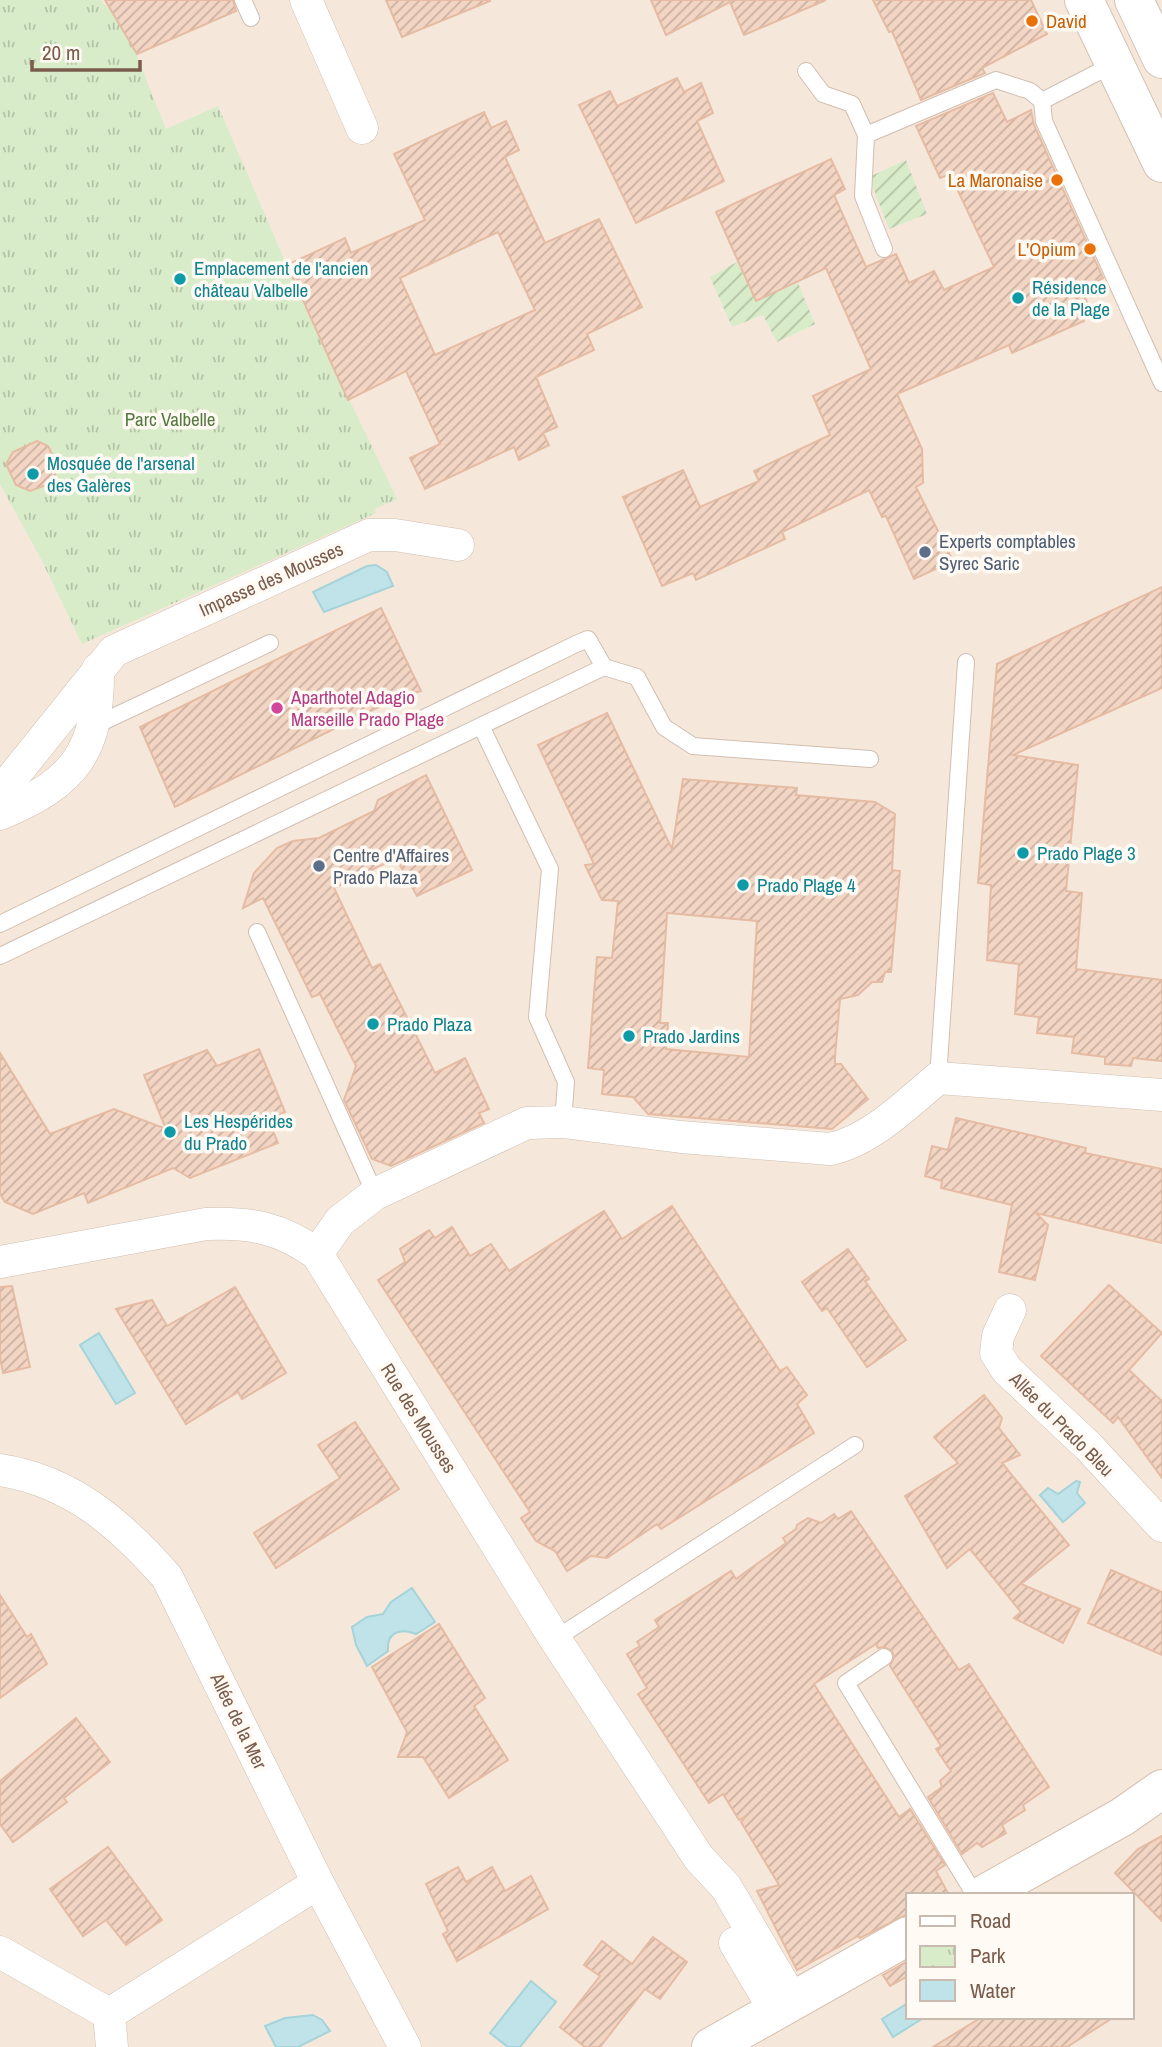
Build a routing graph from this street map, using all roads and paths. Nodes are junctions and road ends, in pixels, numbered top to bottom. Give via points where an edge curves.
1 (243, 0) edge
2 (306, 0) edge
3 (1084, 0) edge
4 (1134, 0) edge
5 (251, 18) dead end
6 (1162, 59) edge
7 (1114, 64) junction
8 (806, 71) dead end
9 (1042, 101) junction
10 (362, 128) dead end
11 (866, 135) junction
12 (1162, 163) edge
13 (884, 249) dead end
14 (1162, 383) edge
15 (458, 545) dead end
16 (270, 643) dead end
17 (966, 662) dead end
18 (604, 667) junction
19 (98, 669) junction
20 (94, 726) junction
21 (481, 726) junction
22 (45, 739) junction
23 (870, 759) dead end
24 (78, 762) junction
25 (0, 793) edge
26 (0, 814) edge
27 (0, 924) edge
28 (257, 932) dead end
29 (0, 956) edge
30 (938, 1079) junction
31 (1162, 1095) edge
32 (563, 1122) junction
33 (375, 1194) junction
34 (317, 1254) junction
35 (0, 1262) edge
36 (1010, 1310) dead end
37 (855, 1445) dead end
38 (0, 1469) edge
39 (1162, 1526) edge
40 (555, 1639) junction
41 (884, 1657) dead end
42 (1162, 1789) edge
43 (318, 1883) junction
44 (974, 1893) edge
45 (986, 1893) edge
46 (906, 1937) edge
47 (0, 1952) edge
48 (784, 2006) junction
49 (109, 2014) junction
50 (112, 2047) edge
51 (405, 2047) edge
52 (711, 2047) edge

1 - 5 lane
2 - 10 street
3 - 7 street
4 - 6 street
7 - 9 lane
7 - 12 street
8 - 11 lane via 822,94 852,103
9 - 11 lane via 1030,91 996,80
9 - 14 lane via 1044,121
11 - 13 lane via 863,196
15 - 19 street, Impasse des Mousses via 369,535 114,651
16 - 20 lane
17 - 30 lane
18 - 21 lane
18 - 23 lane via 637,677 664,727 693,746
18 - 27 lane via 588,639 576,644
19 - 20 street
19 - 22 street, Impasse des Mousses
20 - 24 street
21 - 29 lane
21 - 32 lane via 550,869 537,1017 566,1082
22 - 24 street
22 - 25 street, Impasse des Mousses
24 - 26 street via 51,788
28 - 33 lane
30 - 31 street
30 - 32 street via 867,1133 830,1149
32 - 33 street via 527,1123
33 - 34 street via 340,1221
34 - 35 street, Rue des Mousses via 293,1236 236,1222
34 - 40 street, Rue des Mousses
36 - 39 street, Allée du Prado Bleu via 996,1353 1007,1370 1088,1446
37 - 40 lane
38 - 43 street, Allée de la Mer via 76,1494 129,1534 167,1577
40 - 48 street, Rue des Mousses via 699,1858 726,1887
41 - 44 lane via 846,1683
42 - 45 street via 1122,1817
43 - 49 street
43 - 51 street, Allée de la Mer
46 - 48 street
47 - 49 street
48 - 52 street
49 - 50 street

